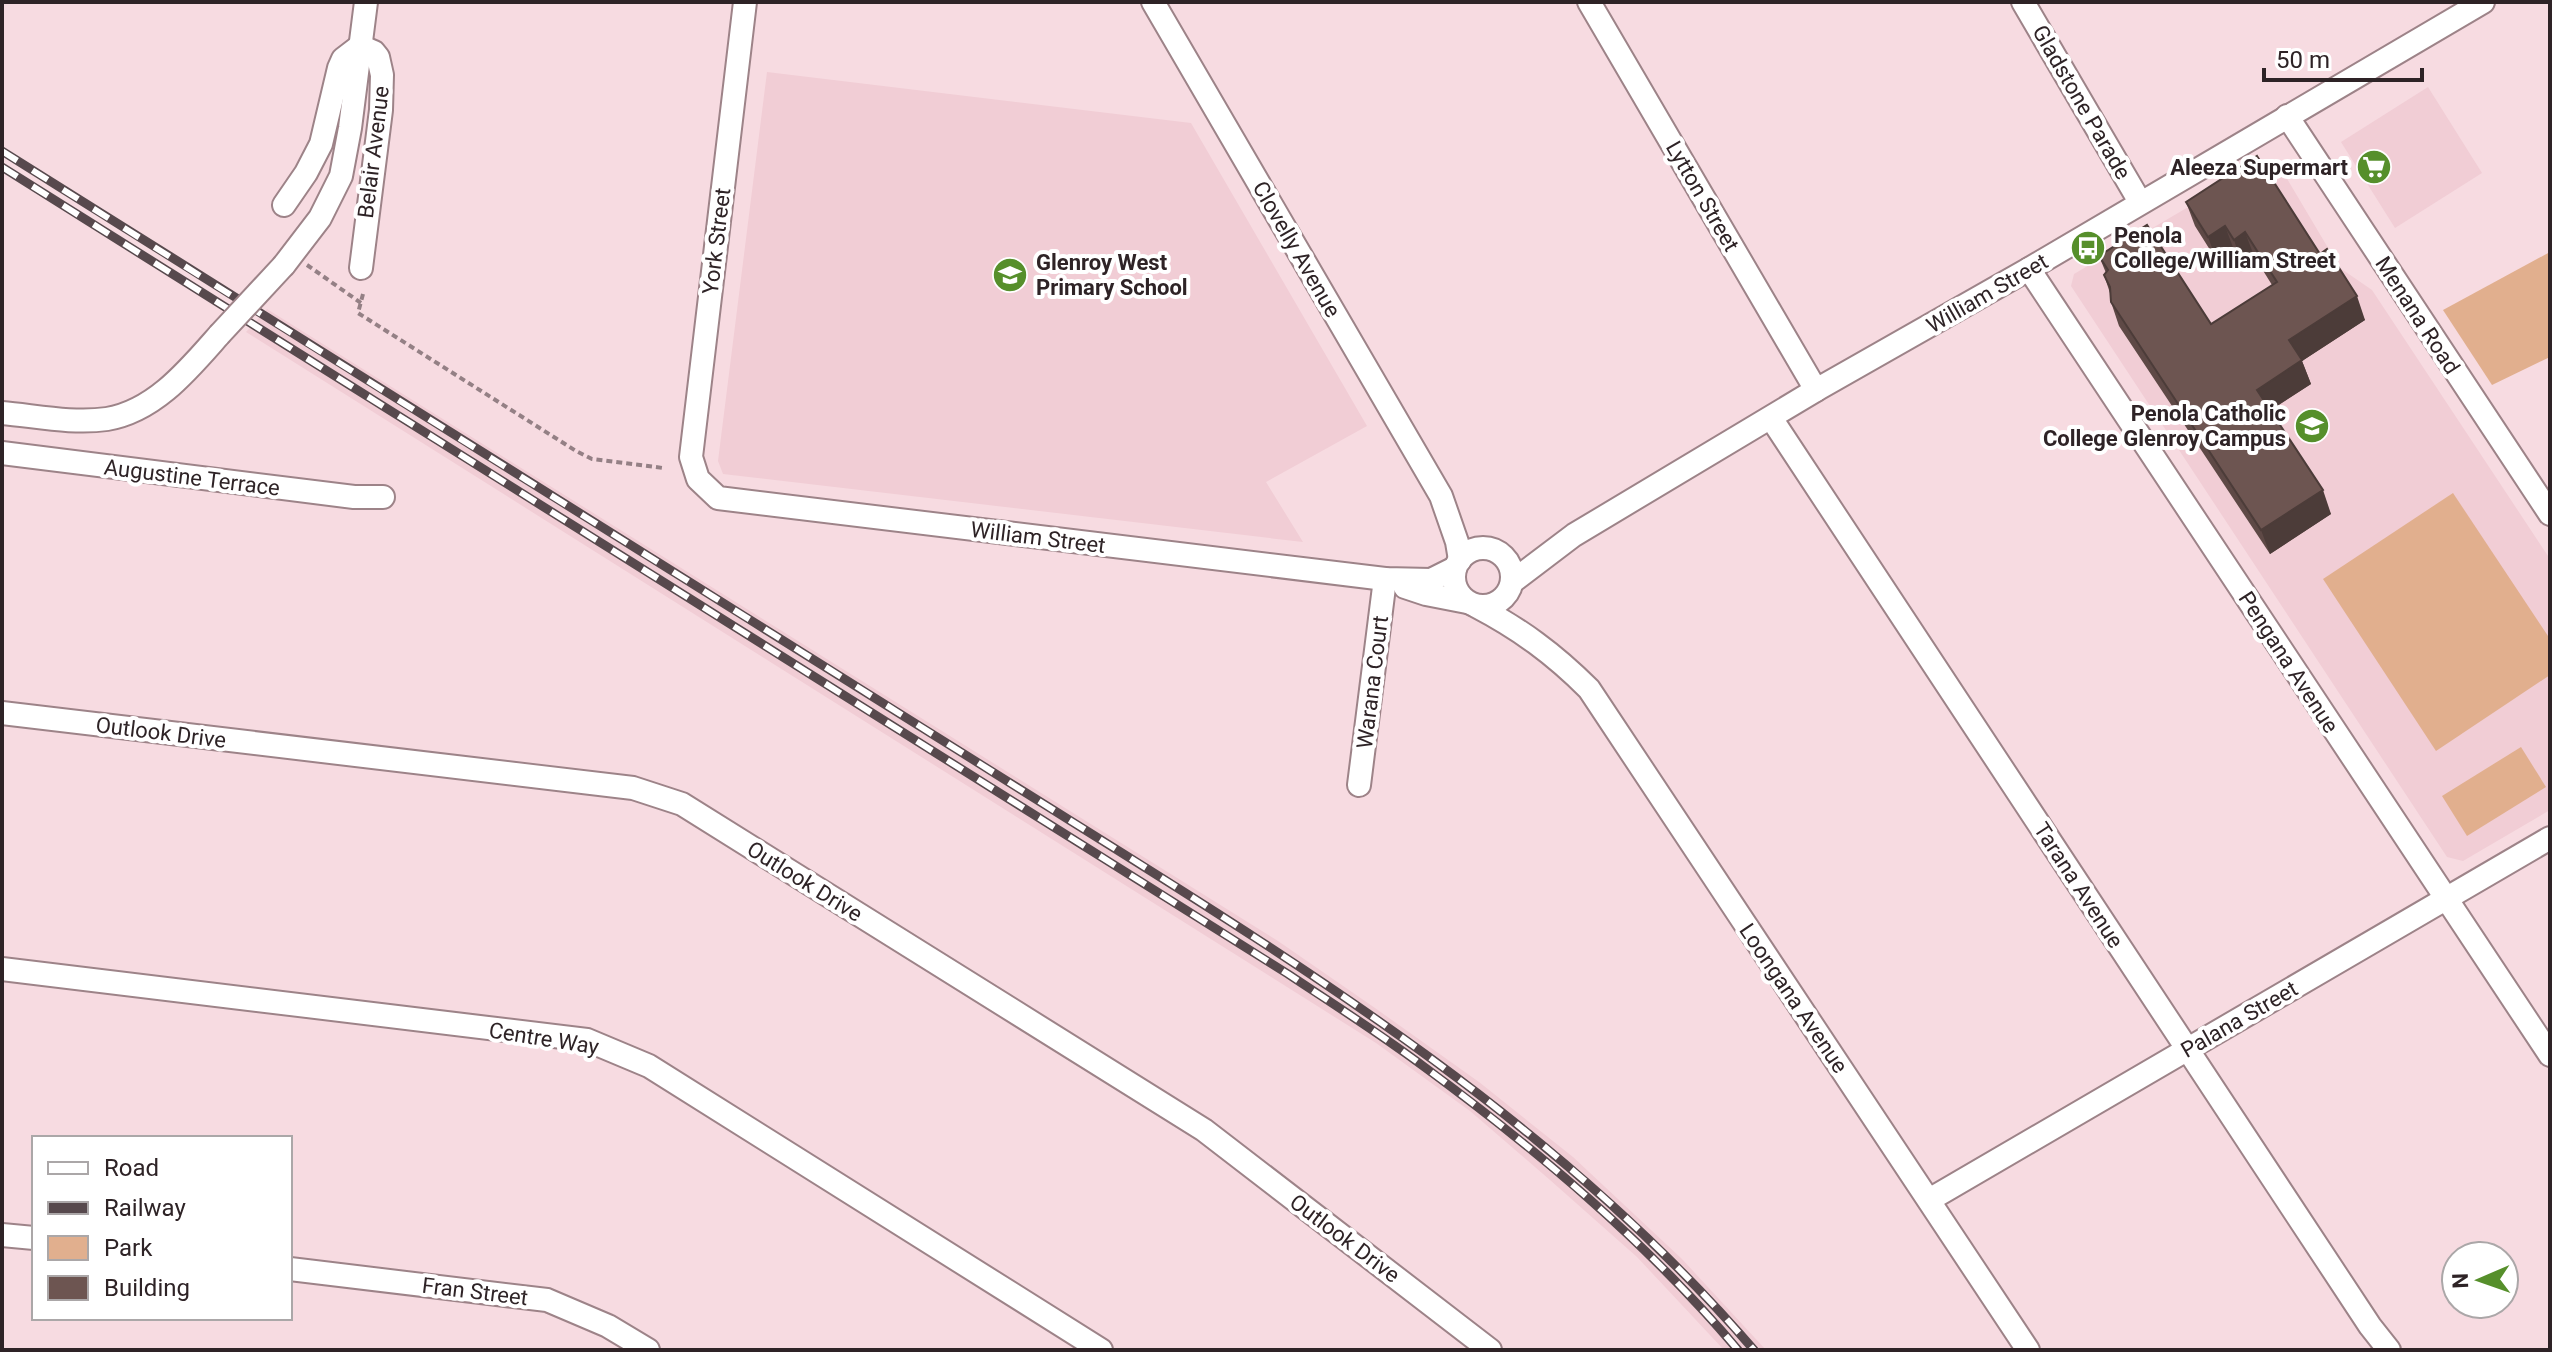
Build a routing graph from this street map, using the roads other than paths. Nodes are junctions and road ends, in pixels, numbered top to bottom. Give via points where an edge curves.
1 (366, 2) edge
2 (745, 2) edge
3 (1153, 2) edge
4 (1589, 2) edge
5 (2023, 2) edge
6 (2469, 5) edge
7 (360, 46) junction
8 (2287, 116) junction
9 (2140, 202) junction
10 (284, 205) dead end
11 (361, 268) dead end
12 (2029, 269) junction
13 (1816, 390) junction
14 (2, 413) edge
15 (1771, 418) junction
16 (2, 453) edge
17 (698, 479) joint
18 (1441, 496) junction
19 (383, 497) dead end
20 (2550, 514) edge
21 (1574, 535) junction
22 (1494, 551) junction
23 (1458, 564) junction
24 (1385, 579) junction
25 (1511, 587) junction
26 (1472, 604) junction
27 (1552, 653) junction
28 (2, 713) edge
29 (1359, 785) dead end
30 (2550, 838) edge
31 (2445, 898) junction
32 (2, 969) edge
33 (2187, 1050) junction
34 (2550, 1055) edge
35 (1929, 1200) junction
36 (2, 1235) edge
37 (32, 1238) edge
38 (292, 1269) edge
39 (648, 1350) edge
40 (1101, 1350) edge
41 (1490, 1350) edge
42 (2028, 1350) edge
43 (2389, 1350) edge

1 - 7 street, Belair Avenue
2 - 17 street, York Street via 691,457
3 - 18 street, Clovelly Avenue
4 - 13 street, Lytton Street
5 - 9 street, Gladstone Parade
6 - 8 street, William Street
7 - 10 street, Belair Avenue via 343,59 321,144
7 - 11 street, Belair Avenue via 378,57 382,75
7 - 14 street, Belair Avenue, bridge via 341,176 294,264 245,308 182,378 126,413 73,420
8 - 9 street, William Street
8 - 20 street, Menana Road
9 - 12 street, William Street
12 - 13 street, William Street
12 - 31 street, Pengana Avenue
13 - 15 street, William Street
15 - 21 street, William Street
15 - 33 street, Tarana Avenue
16 - 19 street, Augustine Terrace
17 - 24 street, William Street via 718,498
18 - 22 street, Clovelly Avenue
18 - 23 street, Clovelly Avenue via 1457,542
21 - 22 street, William Street via 1527,552
21 - 25 street, William Street
22 - 23 street via 1467,553
22 - 25 street via 1509,563
23 - 24 street, William Street via 1431,580
23 - 26 street via 1456,587
24 - 26 street, William Street
24 - 29 street, Warana Court
25 - 26 street via 1495,604
25 - 27 street, Loongana Avenue via 1526,623
26 - 27 street, Loongana Avenue
27 - 35 street, Loongana Avenue via 1589,689
28 - 41 street, Outlook Drive via 633,788 682,804 1204,1130
30 - 31 street, Palana Street
31 - 33 street, Palana Street
31 - 34 street, Pengana Avenue
32 - 40 street, Centre Way via 587,1040 649,1066
33 - 35 street, Palana Street
33 - 43 street, Tarana Avenue
35 - 42 street, Loongana Avenue
36 - 37 street
38 - 39 street, Fran Street via 547,1300

